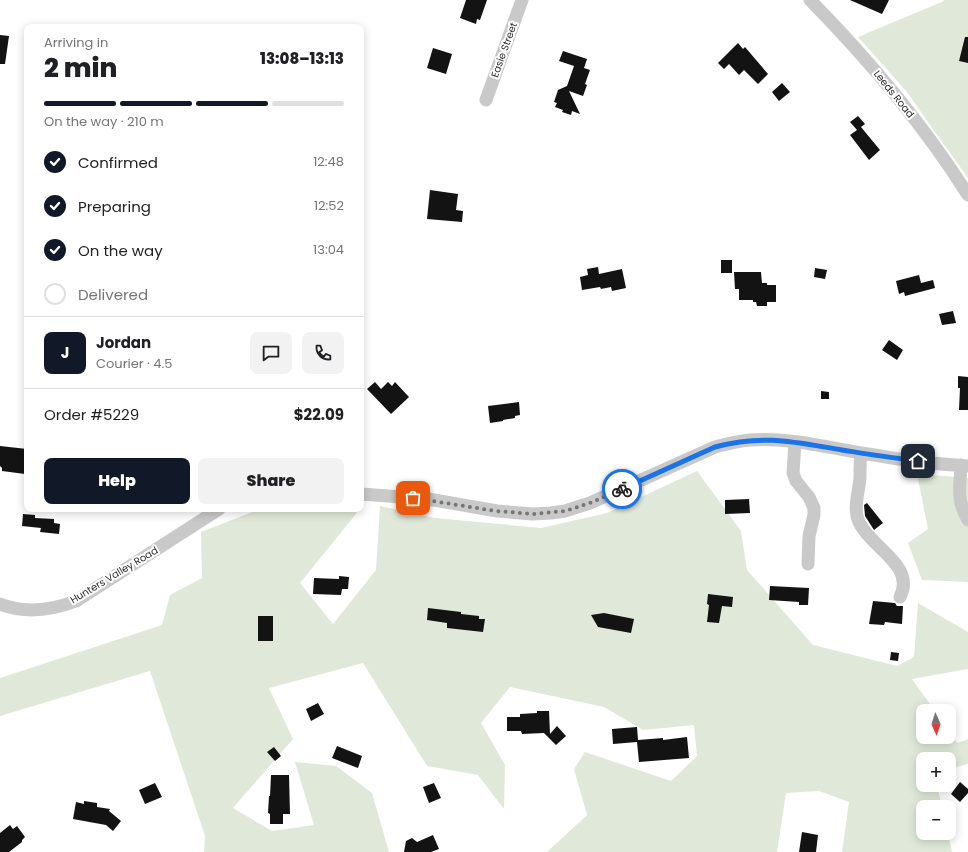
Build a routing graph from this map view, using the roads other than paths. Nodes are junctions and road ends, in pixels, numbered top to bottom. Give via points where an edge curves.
1 (522, 0) edge
2 (810, 0) edge
3 (486, 100) dead end
4 (968, 195) edge
5 (795, 442) junction
6 (861, 453) junction
7 (964, 466) edge
8 (364, 494) edge
9 (214, 512) edge
10 (968, 520) edge
11 (808, 564) dead end
12 (900, 597) dead end
13 (0, 604) edge

1 - 3 street, Easie Street
2 - 4 street, Leeds Road via 867,60 908,110
5 - 6 street
5 - 8 street via 749,440 715,447 590,503 551,513 496,511 428,499
5 - 11 street via 793,473 814,508
6 - 7 street
6 - 12 street via 856,513 860,524 871,538 897,564 904,578 904,590
7 - 10 street via 959,499
9 - 13 street, Hunters Valley Road via 76,601 35,610

